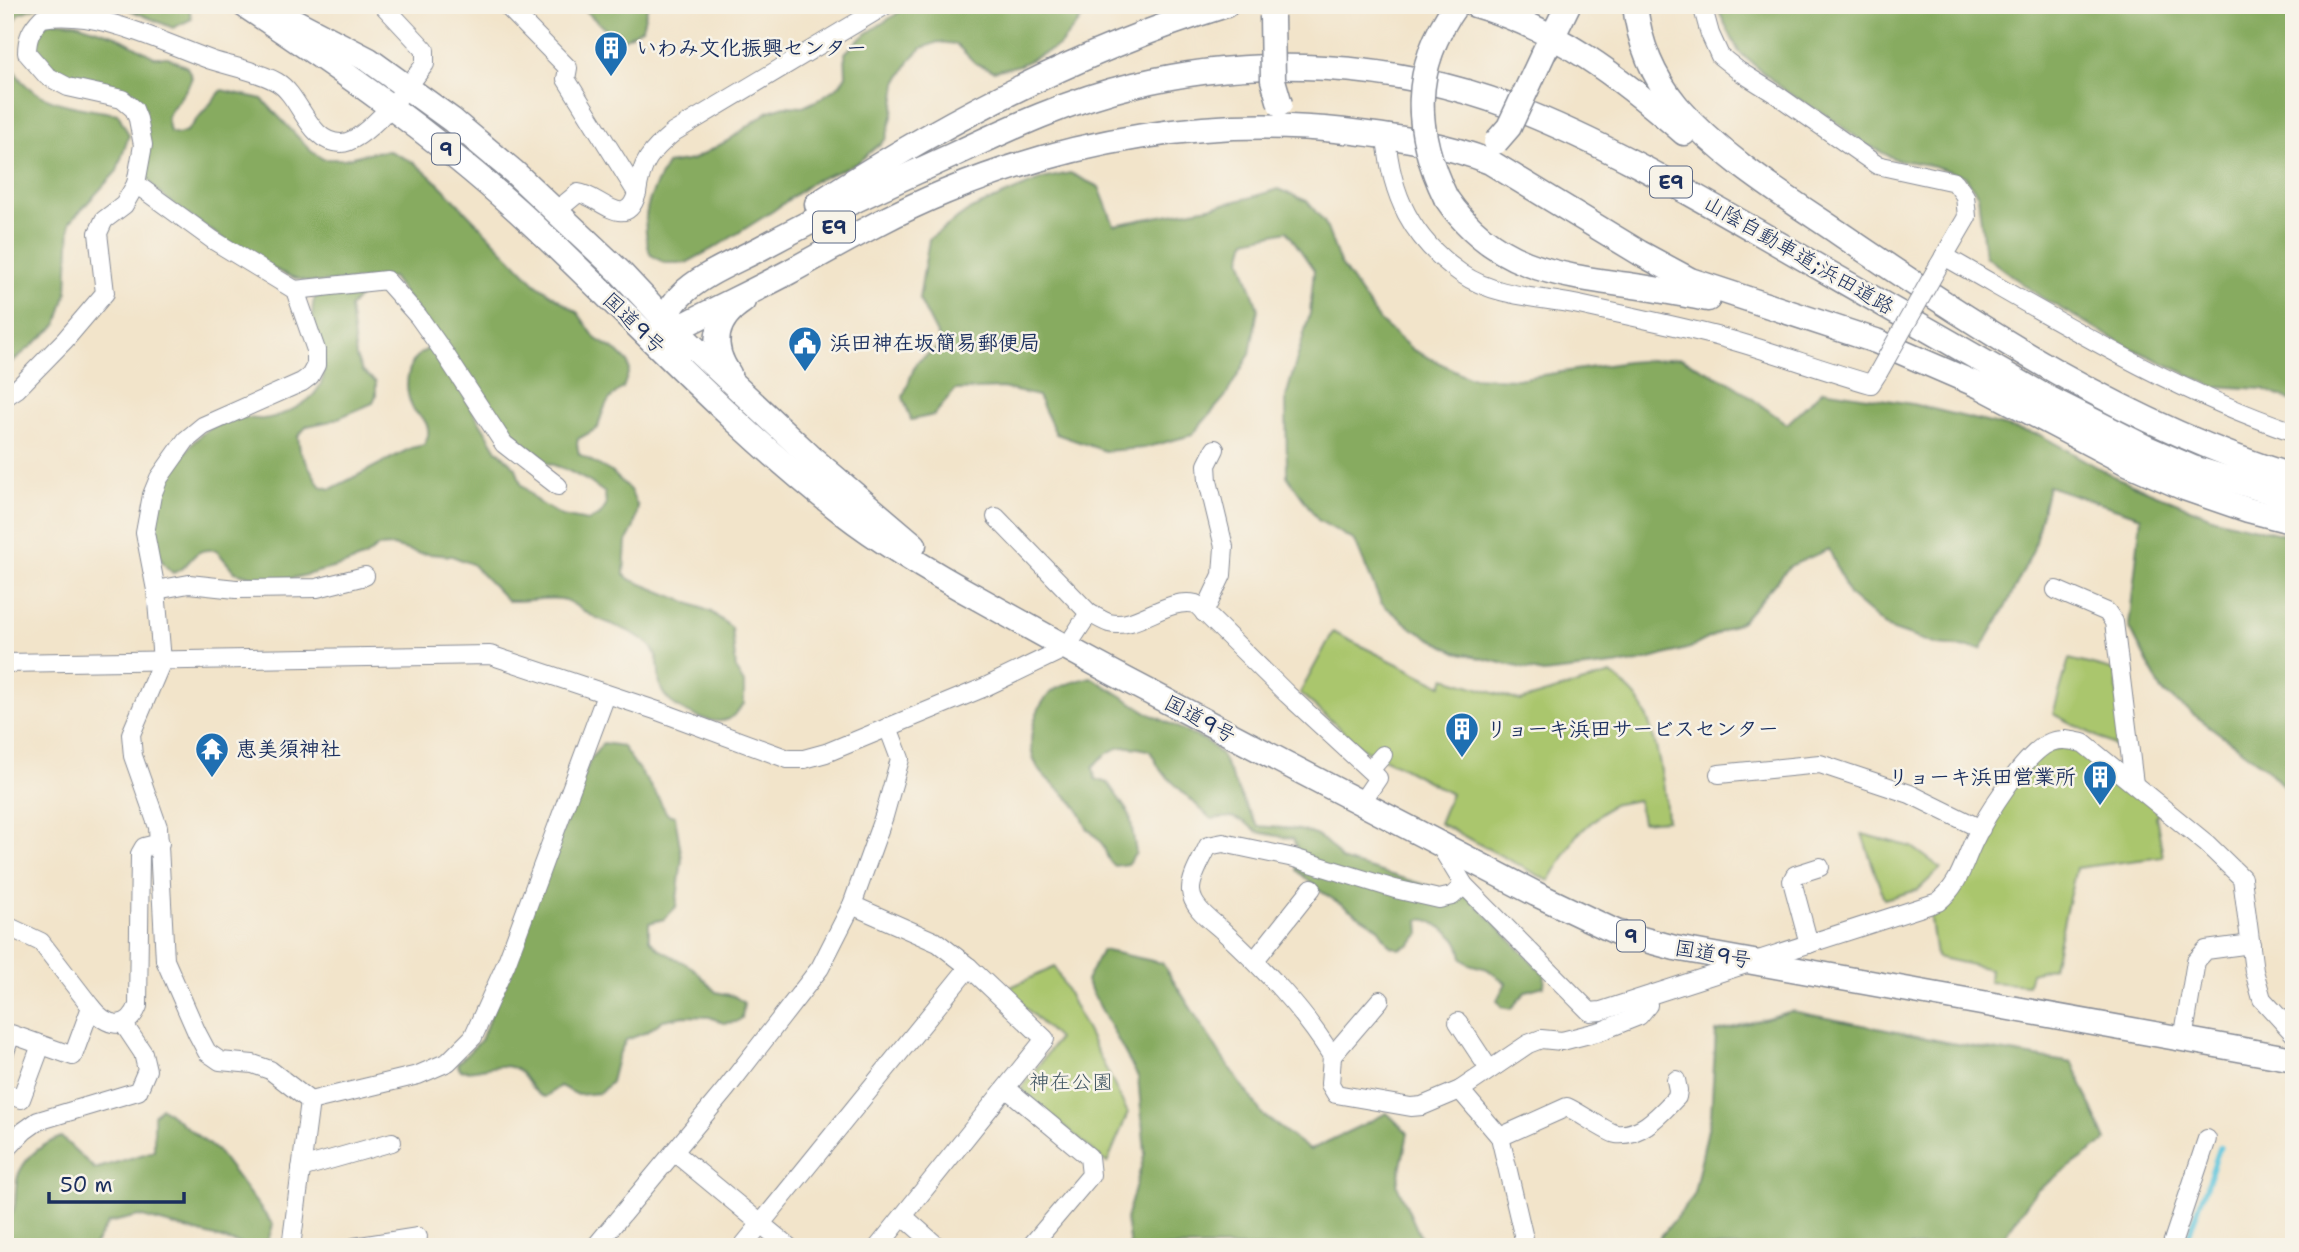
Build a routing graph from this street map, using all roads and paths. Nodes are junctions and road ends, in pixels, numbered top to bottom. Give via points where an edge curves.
1 (244, 5) edge
2 (265, 5) edge
3 (383, 5) edge
4 (506, 5) edge
5 (886, 5) edge
6 (1226, 5) edge
7 (1456, 5) edge
8 (1475, 5) edge
9 (1568, 5) edge
10 (1635, 5) edge
11 (1702, 5) edge
12 (1272, 10) edge
13 (1549, 43) junction
14 (408, 86) junction
15 (390, 107) junction
16 (1305, 127) junction
17 (1002, 132) junction
18 (1386, 136) junction
19 (1465, 151) junction
20 (136, 184) junction
21 (637, 193) junction
22 (555, 212) junction
23 (1941, 260) junction
24 (1883, 264) junction
25 (721, 269) junction
26 (619, 271) junction
27 (788, 272) junction
28 (696, 283) junction
29 (295, 290) junction
30 (1822, 323) junction
31 (656, 327) junction
32 (741, 390) junction
33 (5, 397) edge
34 (2294, 432) edge
35 (1215, 449) dead end
36 (2294, 477) edge
37 (558, 486) dead end
38 (2294, 499) edge
39 (996, 517) dead end
40 (2294, 522) edge
41 (365, 576) dead end
42 (156, 590) junction
43 (2056, 590) dead end
44 (1089, 612) junction
45 (1204, 613) junction
46 (1031, 628) junction
47 (1066, 648) junction
48 (162, 661) junction
49 (5, 663) edge
50 (606, 695) junction
51 (888, 727) junction
52 (1383, 755) dead end
53 (1370, 770) junction
54 (1718, 774) dead end
55 (2134, 784) junction
56 (1361, 803) junction
57 (1981, 829) junction
58 (160, 843) junction
59 (1440, 844) junction
60 (1820, 867) dead end
61 (1464, 885) junction
62 (1312, 888) dead end
63 (852, 905) junction
64 (5, 925) edge
65 (1809, 944) junction
66 (2251, 944) junction
67 (1255, 960) junction
68 (1755, 962) junction
69 (969, 967) junction
70 (1647, 997) junction
71 (1380, 1000) dead end
72 (91, 1007) junction
73 (1458, 1022) dead end
74 (124, 1023) junction
75 (2294, 1034) edge
76 (2183, 1040) junction
77 (41, 1045) junction
78 (5, 1052) edge
79 (1332, 1056) junction
80 (2294, 1059) edge
81 (1489, 1069) junction
82 (1676, 1080) dead end
83 (1006, 1088) junction
84 (1460, 1090) junction
85 (5, 1093) edge
86 (310, 1101) junction
87 (1500, 1137) junction
88 (2207, 1139) dead end
89 (392, 1142) dead end
90 (5, 1151) edge
91 (674, 1152) junction
92 (301, 1168) junction
93 (903, 1216) junction
94 (761, 1223) junction
95 (418, 1237) dead end
96 (388, 1244) edge
97 (291, 1247) edge
98 (354, 1247) edge
99 (595, 1247) edge
100 (742, 1247) edge
101 (789, 1247) edge
102 (878, 1247) edge
103 (939, 1247) edge
104 (1030, 1247) edge
105 (1525, 1247) edge
106 (2171, 1247) edge

1 - 15 highway, 国道9号 / 9
2 - 14 highway, 国道9号 / 9 via 334,40
3 - 14 street via 425,50 425,64
4 - 21 street via 568,68 566,79
5 - 21 street via 674,132 654,149 640,172
6 - 25 highway via 1144,32 986,103 839,189
7 - 30 highway, bridge via 1431,51 1420,97 1434,175 1460,218 1479,236 1499,251 1572,278
8 - 13 highway via 1508,15
9 - 13 highway
10 - 24 highway via 1652,67 1663,88 1696,126 1749,171
11 - 23 street via 1720,56 1738,71 1877,165 1955,182 1965,196 1966,217
12 - 16 highway, bridge via 1273,80 1280,104
13 - 19 highway, bridge via 1508,127 1496,142
13 - 24 highway via 1612,73 1749,184
14 - 15 street
14 - 22 highway, 国道9号 / 9
15 - 20 street via 351,141 332,142 312,127 293,97 275,81 98,21 76,16 42,18 33,27 27,53 47,76 68,88 122,99 134,109 143,145
15 - 31 highway, 国道9号 / 9
16 - 18 highway
16 - 27 highway via 1134,136 1015,166 919,203
17 - 25 highway, E9
17 - 31 highway, E9
17 - 38 highway, 山陰自動車道;浜田道路 / E9 via 1130,85 1222,69 1363,72 1462,92 1509,106 1615,153 2096,423 2193,467
18 - 19 highway
18 - 23 street, bridge via 1394,189 1406,214 1420,238 1464,275 1518,295 1724,338 1871,384
19 - 30 highway via 1665,268
20 - 29 street
20 - 33 street via 98,233 105,293 65,340
21 - 22 street via 629,209 620,211 578,193
22 - 26 highway, 国道9号 / 9
23 - 34 street via 2132,362
24 - 36 highway via 2111,402 2209,447
25 - 28 highway
26 - 28 highway via 658,289
26 - 31 highway, 国道9号 / 9
27 - 31 highway
27 - 32 highway via 735,306 722,320 719,353
28 - 31 highway via 675,300
29 - 37 street via 386,280 418,316 503,444
29 - 42 street via 316,350 316,365 302,382 203,426 173,455 147,513 145,533
30 - 40 highway via 1938,367 2184,488
31 - 32 highway, 国道9号 / 9
31 - 46 highway, 国道9号 / 9 via 702,387 802,480 874,536
32 - 46 highway, 国道9号 / 9 via 884,522
35 - 45 street via 1207,465 1224,547 1222,575
39 - 44 street
41 - 42 street via 317,588 236,589 189,583
42 - 48 street
43 - 55 street via 2107,612 2114,622
44 - 45 street via 1109,623 1122,624 1183,601 1196,604
44 - 47 street
45 - 53 street
46 - 47 highway, 国道9号 / 9
47 - 51 street
47 - 56 highway, 国道9号 / 9
48 - 49 street
48 - 50 street via 490,654
48 - 58 street via 131,733 133,756
50 - 51 street via 788,759 826,753
50 - 86 street via 506,964 472,1037 448,1062 418,1075
51 - 63 street via 900,759
52 - 53 street
53 - 56 street via 1378,778
54 - 57 street via 1820,764 1910,794
55 - 57 street via 2083,743 2051,742 2033,753 2015,774
55 - 66 street via 2242,878
56 - 59 highway, 国道9号 / 9
57 - 65 street via 1952,891 1938,902
58 - 74 street via 139,853 138,1006 134,1017
58 - 86 street via 165,960 206,1052 220,1061 270,1070
59 - 61 street
59 - 68 highway, 国道9号 / 9 via 1616,932
60 - 65 street via 1795,875 1792,881
61 - 67 street via 1452,896 1439,899 1294,858 1216,843 1208,846 1192,884 1195,905
61 - 70 street via 1590,1012
62 - 67 street
63 - 69 street via 938,943
63 - 91 street via 820,968
64 - 72 street via 41,942
65 - 68 street
66 - 75 street via 2262,999
66 - 76 street via 2206,950 2196,961
67 - 79 street via 1286,992
68 - 70 street
68 - 76 highway, 国道9号 / 9
69 - 83 street via 1045,1039
69 - 94 street
70 - 81 street via 1648,1005 1640,1016 1562,1041 1541,1039
71 - 79 street
72 - 74 street via 102,1020
72 - 77 street via 73,1056
73 - 81 street
74 - 90 street via 143,1053 147,1070 138,1091 38,1121
76 - 80 highway, 国道9号 / 9
77 - 78 street via 11,1034
77 - 85 street via 21,1099
79 - 84 street via 1330,1084 1336,1094 1411,1107
81 - 84 street
82 - 87 street via 1676,1097 1647,1126 1631,1132 1615,1134 1567,1107
83 - 93 street
83 - 104 street via 1089,1157 1091,1175
84 - 87 street
86 - 92 street
87 - 105 street
88 - 106 street
89 - 92 street
91 - 94 street
91 - 99 street
92 - 97 street
93 - 102 street
93 - 103 street
94 - 100 street
94 - 101 street
95 - 96 street
96 - 98 street

